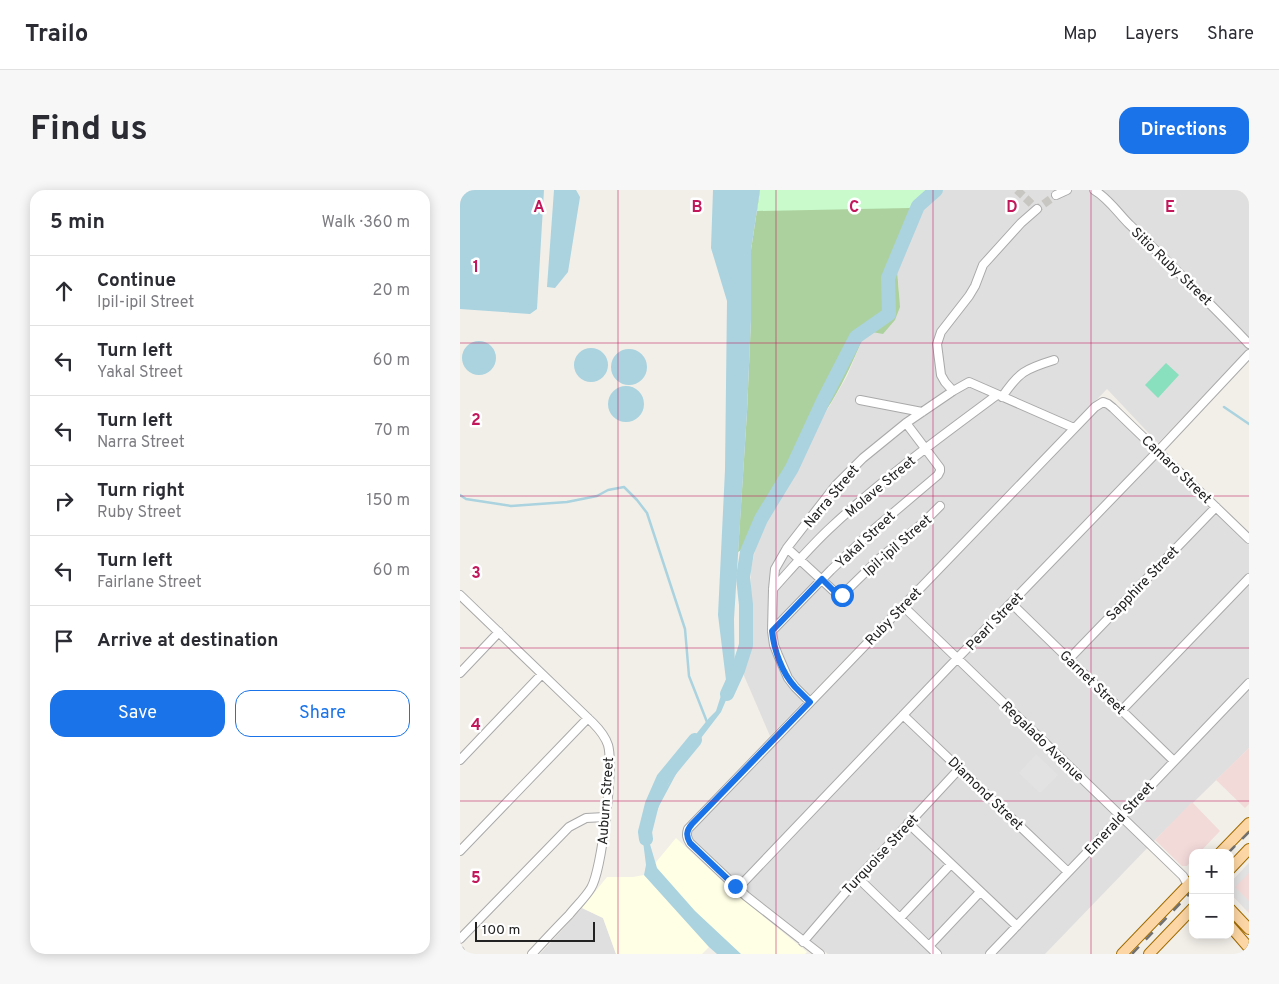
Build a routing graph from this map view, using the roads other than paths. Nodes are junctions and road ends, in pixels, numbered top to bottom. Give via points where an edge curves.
1 (1067, 190) edge
2 (1094, 190) edge
3 (1056, 195) dead end
4 (1037, 209) dead end
5 (1249, 344) edge
6 (1249, 354) edge
7 (1054, 360) dead end
8 (954, 391) junction
9 (999, 396) junction
10 (860, 400) dead end
11 (1103, 402) joint
12 (922, 412) junction
13 (906, 424) junction
14 (1074, 428) junction
15 (925, 448) junction
16 (1158, 451) junction
17 (940, 506) dead end
18 (1216, 507) junction
19 (1249, 539) edge
20 (787, 548) junction
21 (800, 559) junction
22 (1249, 578) edge
23 (822, 579) junction
24 (773, 589) junction
25 (460, 595) edge
26 (1011, 603) junction
27 (903, 606) junction
28 (772, 631) junction
29 (499, 632) junction
30 (957, 658) junction
31 (1069, 659) junction
32 (460, 673) edge
33 (542, 674) junction
34 (1249, 683) edge
35 (810, 702) junction
36 (1122, 710) junction
37 (903, 714) junction
38 (588, 718) junction
39 (460, 760) edge
40 (1174, 760) junction
41 (960, 768) junction
42 (605, 817) junction
43 (1121, 817) junction
44 (908, 823) junction
45 (1249, 823) edge
46 (1224, 849) edge
47 (1249, 850) edge
48 (460, 851) edge
49 (951, 864) junction
50 (1234, 865) edge
51 (1068, 872) junction
52 (858, 878) junction
53 (1189, 880) edge
54 (1189, 882) edge
55 (738, 888) junction
56 (980, 892) junction
57 (1189, 912) edge
58 (1234, 913) edge
59 (900, 918) junction
60 (1017, 926) junction
61 (1249, 929) edge
62 (1234, 931) edge
63 (460, 939) edge
64 (803, 942) junction
65 (929, 946) junction
66 (1249, 948) edge
67 (532, 954) edge
68 (820, 954) edge
69 (938, 954) edge
70 (990, 954) edge
71 (1122, 954) edge
72 (1149, 954) edge

1 - 3 street
2 - 5 street, Sitio Ruby Street
4 - 8 street via 983,265 970,296 941,332 938,344 941,375
6 - 16 street, Pearl Street
7 - 9 street, Molave Street via 1024,371
8 - 9 street, Narra Street via 972,382
8 - 12 street, Narra Street
9 - 14 street, Narra Street
9 - 15 street, Molave Street
10 - 12 street
11 - 14 street, Ruby Street
11 - 16 street, Camaro Street
12 - 13 street, Narra Street
13 - 15 street
13 - 20 street, Narra Street via 836,485
14 - 27 street, Ruby Street
15 - 21 street, Molave Street via 833,525
15 - 23 street, Yakal Street via 940,468 938,475 888,516
16 - 18 street, Camaro Street
16 - 26 street, Pearl Street
17 - 23 street, Ipil-ipil Street via 842,595
18 - 19 street, Camaro Street
18 - 31 street, Sapphire Street
20 - 21 street, Ipil-ipil Street
20 - 24 street, Narra Street via 775,570
21 - 23 street, Ipil-ipil Street
21 - 24 street, Molave Street
22 - 36 street
23 - 28 street, Yakal Street
24 - 28 street, Narra Street
25 - 29 street, Auburn Street
26 - 30 street, Pearl Street
26 - 31 street, Garnet Street
27 - 30 street, Regalado Avenue
27 - 35 street, Ruby Street
28 - 35 street, Narra Street via 788,678
29 - 32 street
29 - 33 street, Auburn Street
30 - 37 street, Pearl Street
30 - 43 street, Regalado Avenue
31 - 36 street, Garnet Street
33 - 38 street, Auburn Street
33 - 39 street
34 - 40 street, Emerald Street
35 - 55 street, Ruby Street via 686,833 690,843
36 - 40 street, Garnet Street
37 - 41 street, Diamond Street
37 - 55 street, Pearl Street
38 - 42 street, Auburn Street via 600,730 609,750
38 - 48 street
40 - 43 street, Emerald Street
41 - 44 street, Turquoise Street
41 - 51 street, Diamond Street
42 - 63 street via 586,818 569,826
42 - 67 street, Auburn Street via 595,881 580,903
43 - 51 street, Emerald Street
43 - 53 street, Regalado Avenue
44 - 49 street
44 - 52 street, Turquoise Street
45 - 46 main road
47 - 50 main road
49 - 56 street
49 - 59 street
51 - 60 street, Emerald Street
52 - 59 street
52 - 64 street, Turquoise Street
54 - 71 main road
55 - 64 street
56 - 60 street
56 - 65 street
57 - 72 main road
58 - 61 main road
59 - 65 street
60 - 70 street, Emerald Street
62 - 66 main road
64 - 68 street
65 - 69 street

